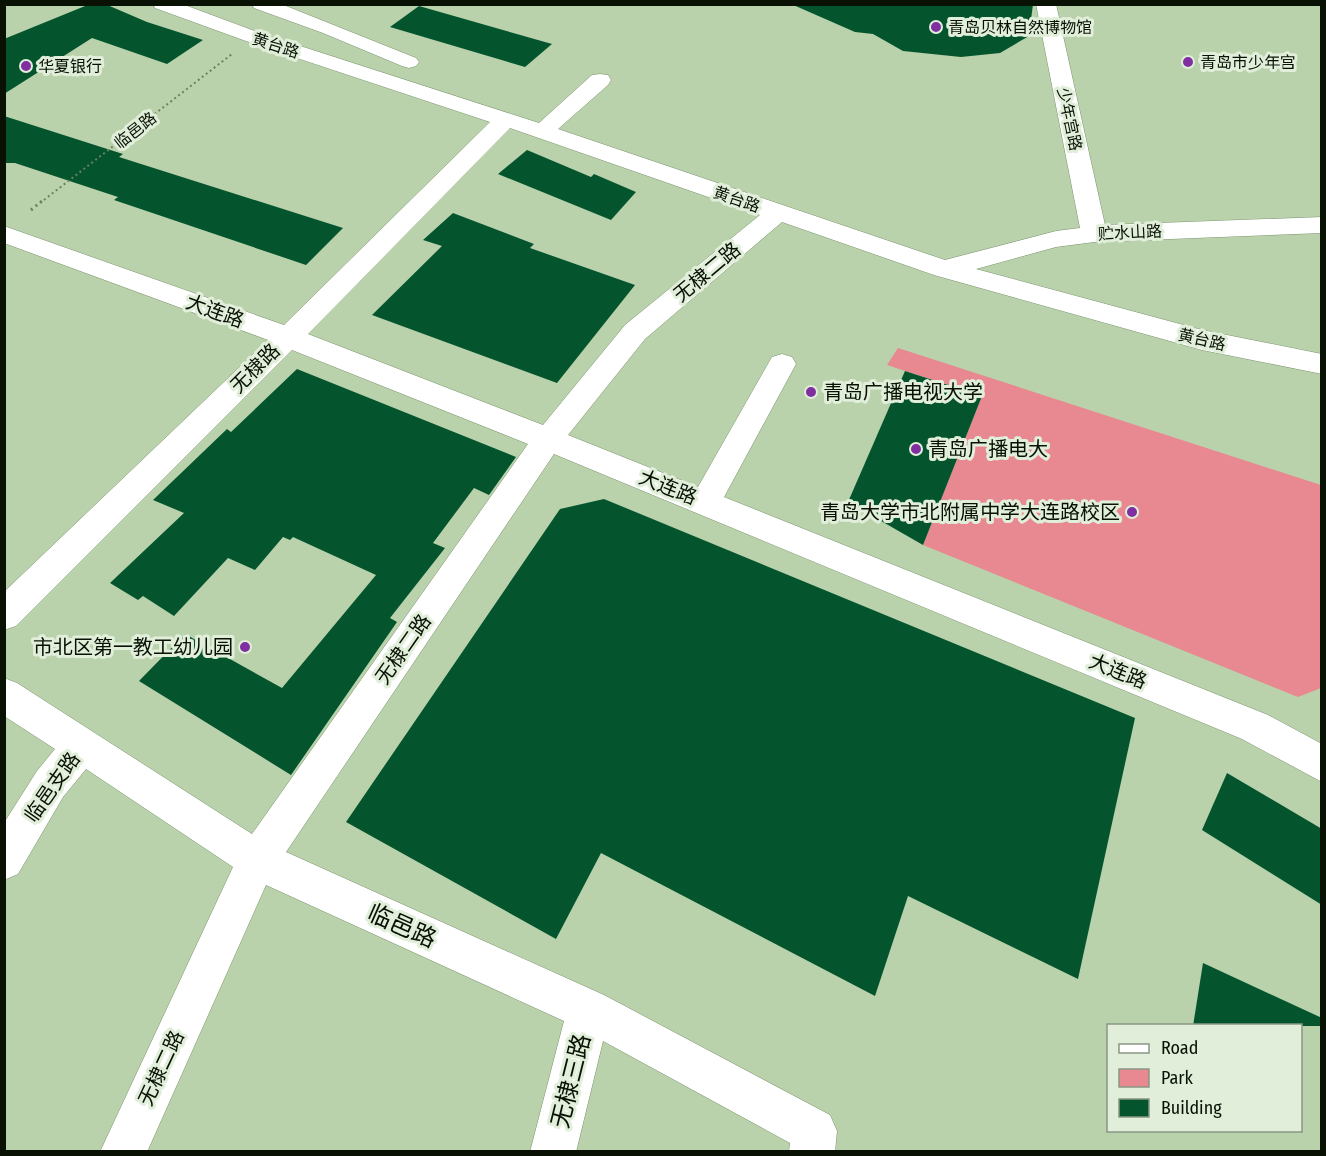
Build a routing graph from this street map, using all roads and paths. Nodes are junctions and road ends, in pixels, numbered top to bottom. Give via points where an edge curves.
1 (162, 4) edge
2 (261, 4) edge
3 (1046, 4) edge
4 (330, 29) junction
5 (239, 49) dead end
6 (296, 51) junction
7 (409, 62) dead end
8 (600, 80) dead end
9 (505, 120) junction
10 (542, 132) junction
11 (31, 210) dead end
12 (777, 213) junction
13 (1322, 225) edge
14 (4, 234) edge
15 (1094, 234) junction
16 (943, 269) junction
17 (287, 337) junction
18 (782, 364) dead end
19 (1322, 364) edge
20 (548, 439) junction
21 (705, 503) junction
22 (4, 615) edge
23 (4, 694) edge
24 (82, 745) junction
25 (1322, 764) edge
26 (4, 860) edge
27 (257, 860) junction
28 (589, 1010) junction
29 (813, 1141) edge
30 (123, 1152) edge
31 (553, 1152) edge

1 - 6 street, 黄台路
2 - 4 street
3 - 15 street, 少年宫路
4 - 6 street
4 - 7 street
5 - 11 path, 临邑路
6 - 9 street, 黄台路
8 - 10 street
9 - 10 street, 黄台路
9 - 17 street, 无棣路
10 - 12 street, 黄台路
12 - 16 street, 黄台路
12 - 20 street, 无棣二路 via 635,333
13 - 15 street, 贮水山路
14 - 17 street, 大连路
15 - 16 street, 贮水山路 via 1056,239
16 - 19 street, 黄台路 via 1202,340
17 - 20 street, 大连路
17 - 22 street, 无棣路
18 - 21 street
20 - 21 street, 大连路
20 - 27 street, 无棣二路
21 - 25 street, 大连路 via 1255,727
23 - 24 street, 临邑路
24 - 26 street, 临邑支路 via 50,784
24 - 27 street, 临邑路
27 - 28 street, 临邑路
27 - 30 street, 无棣二路
28 - 29 street, 临邑路
28 - 31 street, 无棣三路

